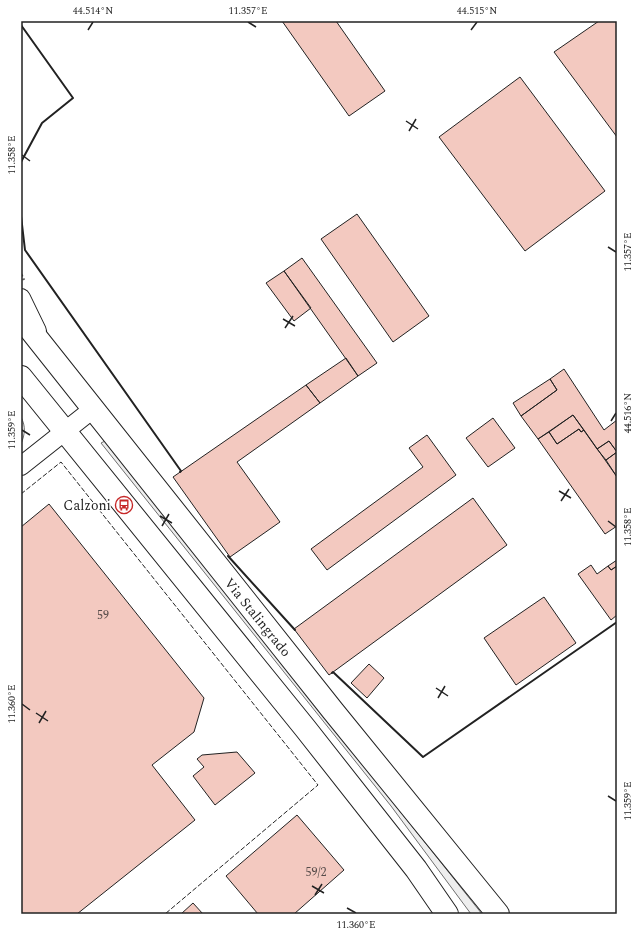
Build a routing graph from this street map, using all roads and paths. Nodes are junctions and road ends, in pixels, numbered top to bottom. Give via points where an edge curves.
1 (21, 298) edge
2 (21, 318) edge
3 (45, 348) junction
4 (21, 377) edge
5 (93, 410) junction
6 (64, 431) junction
7 (21, 466) edge
8 (447, 914) edge
9 (498, 914) edge

1 - 3 street
2 - 3 main road, Via Stalingrado
3 - 5 main road, Via Stalingrado
4 - 6 main road
5 - 6 street
5 - 9 main road, Via Stalingrado
6 - 7 street
6 - 8 main road via 305,728 416,869

